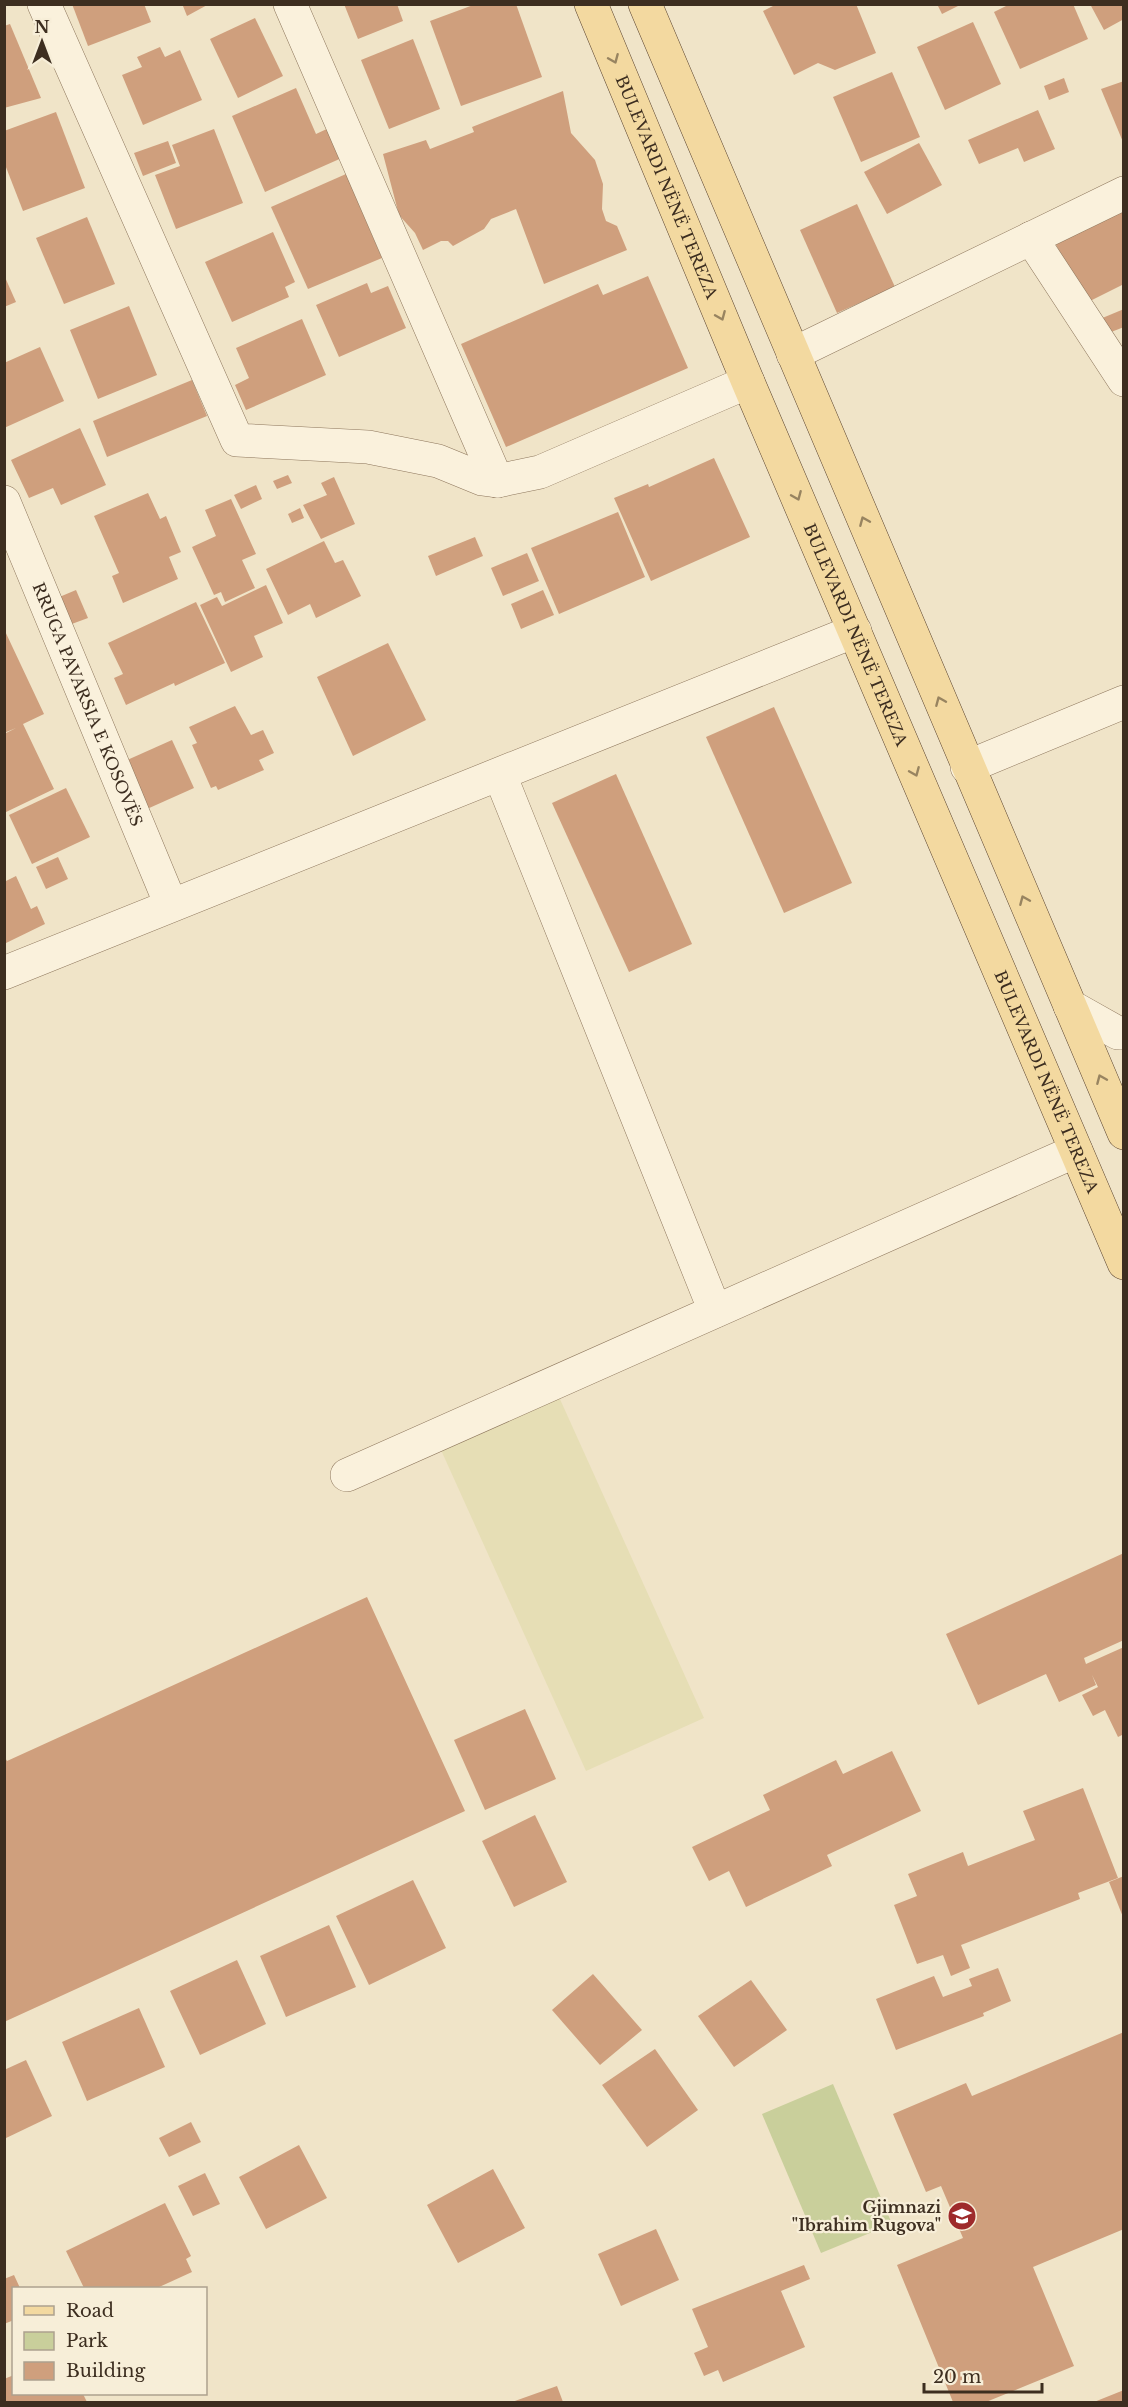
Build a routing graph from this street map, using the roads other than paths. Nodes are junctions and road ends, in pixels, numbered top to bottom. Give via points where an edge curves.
1 (44, 4) edge
2 (290, 4) edge
3 (591, 4) edge
4 (645, 4) edge
5 (1124, 193) edge
6 (1031, 238) junction
7 (793, 354) junction
8 (1124, 381) edge
9 (748, 382) junction
10 (497, 481) junction
11 (4, 502) edge
12 (855, 631) junction
13 (1124, 702) edge
14 (968, 767) junction
15 (500, 775) junction
16 (171, 905) junction
17 (4, 973) edge
18 (1070, 1006) junction
19 (1118, 1033) dead end
20 (1122, 1126) edge
21 (1076, 1151) junction
22 (1124, 1263) edge
23 (715, 1311) junction
24 (347, 1475) dead end

1 - 10 street via 237,440 368,447 438,461
2 - 10 street
3 -> 9 main road, BULEVARDI NËNË TEREZA
4 - 7 main road
5 - 6 street
6 - 7 street
6 - 8 street
14 -> 7 main road
9 - 10 street via 540,472
9 -> 12 main road, BULEVARDI NËNË TEREZA
11 - 16 street, RRUGA PAVARSIA E KOSOVËS
12 - 15 street
12 -> 21 main road, BULEVARDI NËNË TEREZA
13 - 14 street
18 -> 14 main road
15 - 16 street
15 - 23 street
16 - 17 street
18 - 19 street
20 -> 18 main road
21 - 22 main road, BULEVARDI NËNË TEREZA
21 - 23 street
23 - 24 street

